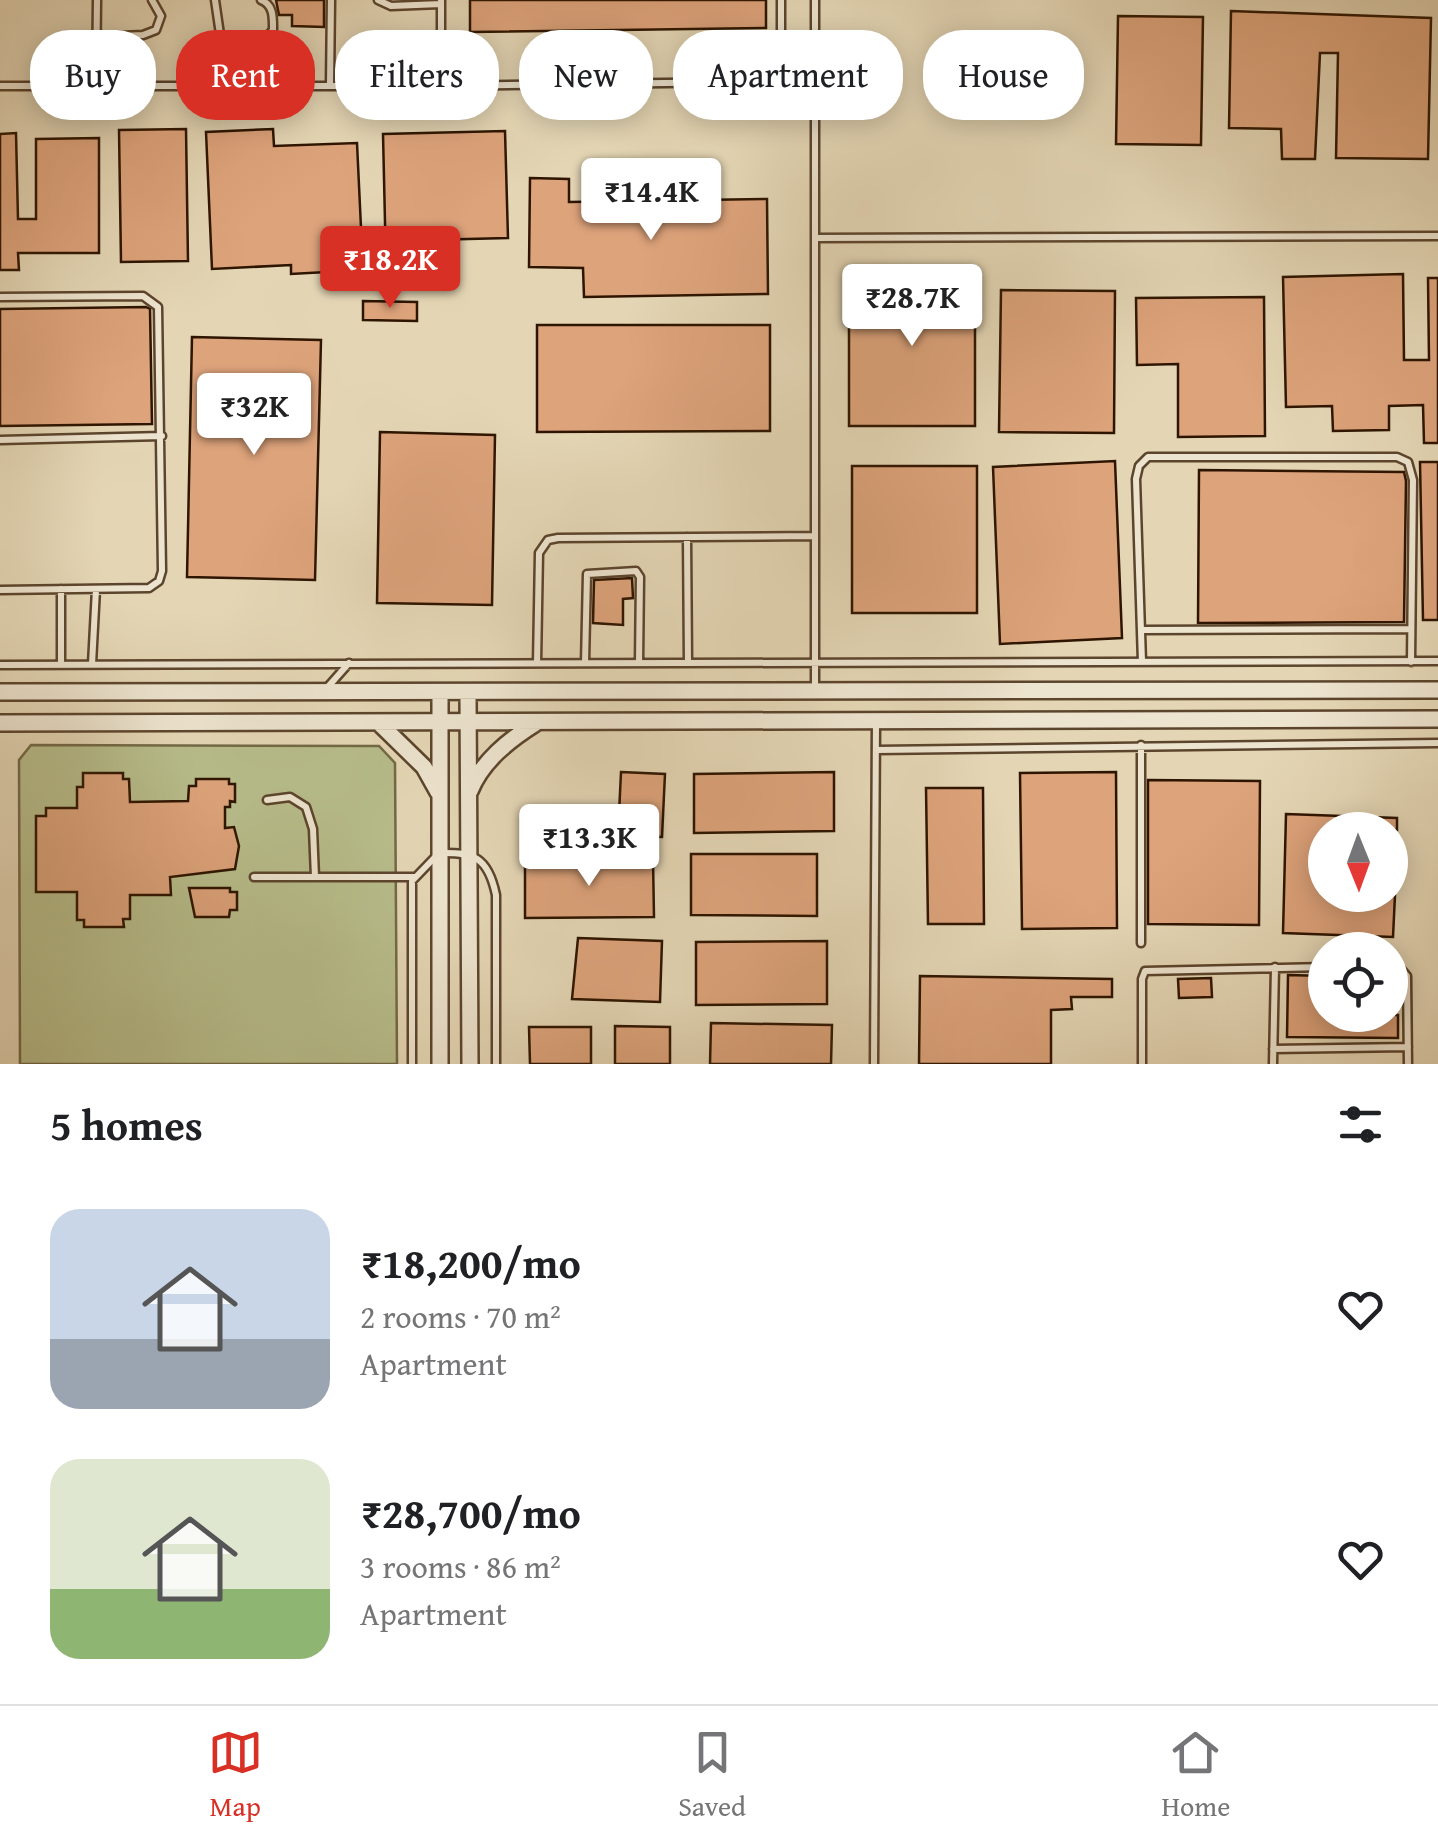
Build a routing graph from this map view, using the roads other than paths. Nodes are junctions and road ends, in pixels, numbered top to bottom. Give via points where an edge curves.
1 (97, 0) edge
2 (152, 0) edge
3 (215, 0) edge
4 (261, 0) edge
5 (331, 0) edge
6 (378, 0) edge
7 (781, 0) edge
8 (816, 0) edge
9 (441, 2) edge
10 (97, 30) edge
11 (156, 30) edge
12 (219, 30) edge
13 (274, 30) edge
14 (441, 30) edge
15 (781, 30) edge
16 (816, 30) edge
17 (673, 83) edge
18 (30, 85) edge
19 (315, 85) edge
20 (330, 85) junction
21 (335, 85) edge
22 (499, 85) edge
23 (0, 86) edge
24 (815, 120) edge
25 (1438, 236) edge
26 (816, 238) junction
27 (0, 298) edge
28 (162, 436) junction
29 (0, 440) edge
30 (815, 536) junction
31 (687, 537) junction
32 (60, 588) junction
33 (0, 590) edge
34 (96, 590) junction
35 (1411, 629) junction
36 (1141, 630) junction
37 (1142, 662) junction
38 (1411, 662) junction
39 (1438, 662) edge
40 (349, 663) junction
41 (537, 663) junction
42 (585, 663) junction
43 (639, 663) junction
44 (688, 663) junction
45 (815, 663) junction
46 (61, 664) junction
47 (92, 664) junction
48 (0, 665) edge
49 (326, 690) junction
50 (1438, 690) edge
51 (0, 692) edge
52 (440, 692) junction
53 (844, 692) junction
54 (468, 693) junction
55 (815, 693) junction
56 (1438, 719) edge
57 (844, 721) junction
58 (876, 721) junction
59 (440, 722) junction
60 (468, 722) junction
61 (378, 723) junction
62 (0, 724) edge
63 (536, 724) junction
64 (1438, 743) edge
65 (1140, 745) junction
66 (877, 750) junction
67 (440, 796) junction
68 (468, 796) junction
69 (267, 800) dead end
70 (439, 852) junction
71 (469, 852) junction
72 (254, 877) dead end
73 (315, 877) junction
74 (414, 877) junction
75 (1141, 944) dead end
76 (1308, 967) edge
77 (1274, 968) junction
78 (1408, 1032) edge
79 (1408, 1047) junction
80 (1273, 1049) junction
81 (412, 1064) edge
82 (440, 1064) edge
83 (470, 1064) edge
84 (496, 1064) edge
85 (874, 1064) edge
86 (1142, 1064) edge
87 (1273, 1064) edge
88 (1408, 1064) edge

1 - 10 lane
2 - 11 lane via 161,16
3 - 12 lane
4 - 13 lane via 272,10
5 - 20 lane
6 - 9 lane via 391,6
7 - 15 lane
8 - 16 lane
9 - 14 lane
17 - 22 lane
18 - 23 lane
19 - 20 lane
20 - 21 lane
24 - 26 lane
25 - 26 lane
26 - 30 lane
27 - 28 lane via 152,300 158,307
28 - 29 lane
28 - 34 lane via 158,581 149,588
30 - 31 lane
30 - 45 lane
31 - 41 lane via 548,540 540,553
31 - 44 lane
32 - 33 lane
32 - 34 lane
32 - 46 lane
34 - 47 lane
35 - 36 lane
35 - 36 lane via 1408,462 1148,457 1136,479
35 - 38 lane
36 - 37 lane
37 - 38 lane
37 - 45 lane
38 - 39 lane
40 - 41 lane
40 - 47 lane
40 - 49 lane
41 - 42 lane
42 - 43 lane
42 - 43 lane via 587,574 636,571
43 - 44 lane
44 - 45 lane
45 - 55 lane
46 - 47 lane
46 - 48 lane
49 - 51 street
49 - 52 street
50 - 53 street
52 - 54 street
52 - 59 street
53 - 55 street
53 - 57 street
54 - 55 street
54 - 60 street
56 - 58 street
57 - 58 street
57 - 63 street
58 - 66 lane
59 - 60 street
59 - 61 street
59 - 67 street
60 - 63 street
60 - 68 street
61 - 62 street
61 - 67 street via 424,767
63 - 68 street via 487,763
64 - 65 lane
65 - 66 lane
65 - 75 lane
66 - 85 lane
67 - 70 street
68 - 71 street
69 - 73 lane via 290,797 306,807 314,828
70 - 71 lane
70 - 74 lane
70 - 82 street
71 - 83 street
71 - 84 lane via 496,895
72 - 73 lane
73 - 74 lane
74 - 81 lane
76 - 77 lane
77 - 80 lane
77 - 86 lane via 1145,972
78 - 79 lane
79 - 80 lane
79 - 88 lane
80 - 87 lane

